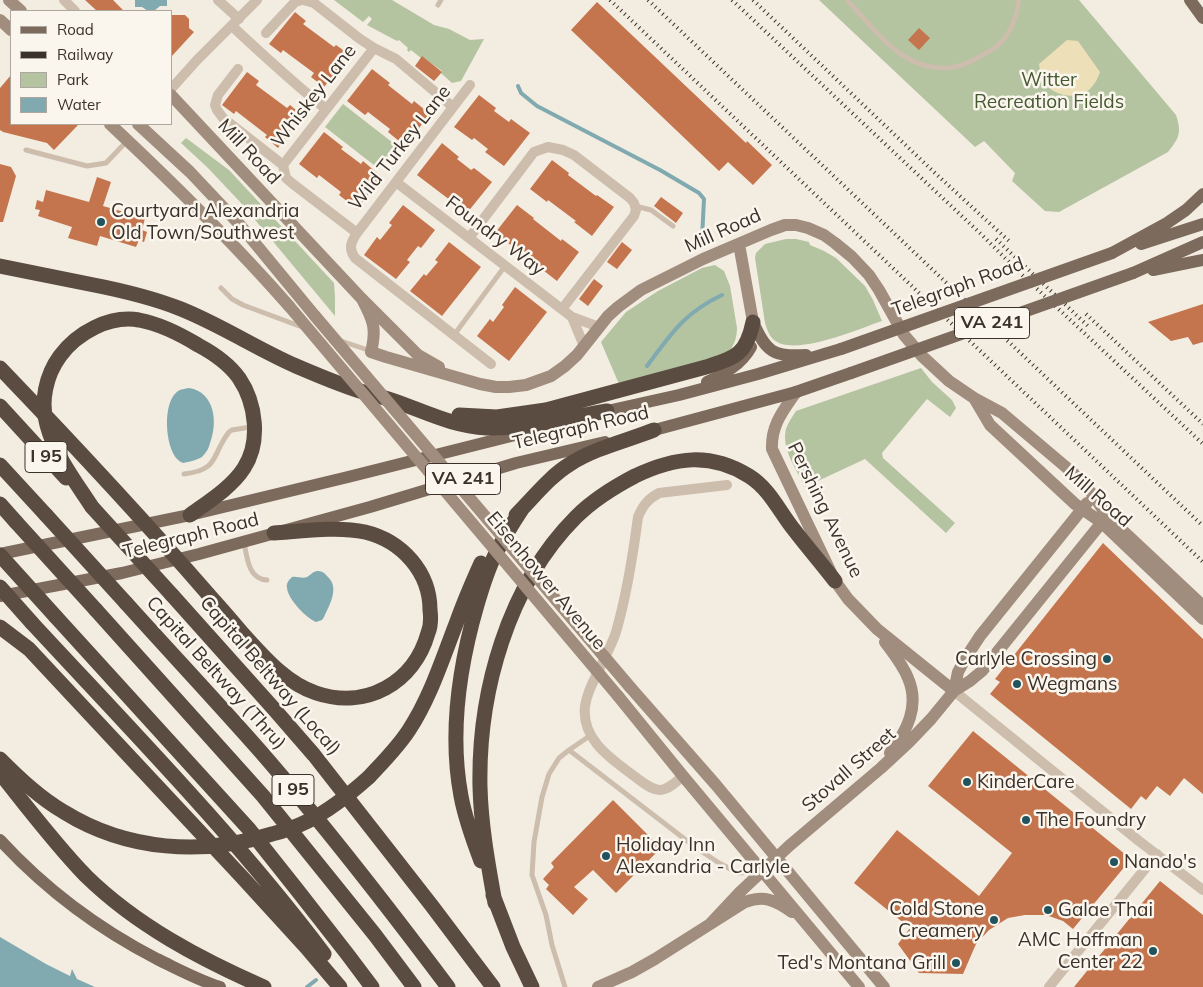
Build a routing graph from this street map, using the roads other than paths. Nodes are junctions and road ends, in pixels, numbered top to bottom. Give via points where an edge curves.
1 (9, 0) edge
2 (64, 0) edge
3 (218, 0) edge
4 (257, 0) edge
5 (302, 0) edge
6 (847, 0) edge
7 (1019, 0) edge
8 (1190, 0) edge
9 (20, 10) edge
10 (75, 10) edge
11 (1203, 18) edge
12 (0, 20) edge
13 (236, 22) junction
14 (10, 29) edge
15 (266, 33) dead end
16 (374, 48) junction
17 (238, 69) dead end
18 (470, 86) dead end
19 (172, 88) edge
20 (172, 96) edge
21 (453, 107) junction
22 (326, 109) junction
23 (111, 125) edge
24 (139, 125) edge
25 (141, 125) edge
26 (128, 140) junction
27 (26, 150) dead end
28 (283, 165) junction
29 (396, 182) junction
30 (1203, 194) edge
31 (634, 206) junction
32 (1203, 224) edge
33 (673, 226) dead end
34 (357, 233) junction
35 (469, 238) junction
36 (1203, 242) edge
37 (739, 244) junction
38 (1112, 253) junction
39 (1203, 260) edge
40 (0, 266) edge
41 (505, 266) junction
42 (1133, 273) junction
43 (221, 288) dead end
44 (362, 299) junction
45 (562, 309) junction
46 (572, 317) junction
47 (753, 322) junction
48 (599, 327) junction
49 (317, 333) dead end
50 (454, 335) junction
51 (326, 336) dead end
52 (584, 346) junction
53 (371, 352) junction
54 (823, 354) junction
55 (492, 364) dead end
56 (0, 368) edge
57 (454, 376) junction
58 (796, 392) junction
59 (679, 395) junction
60 (974, 398) junction
61 (398, 402) junction
62 (0, 406) edge
63 (607, 411) junction
64 (254, 426) junction
65 (654, 430) junction
66 (0, 465) edge
67 (184, 474) dead end
68 (727, 485) dead end
69 (1094, 496) junction
70 (0, 504) edge
71 (92, 507) junction
72 (522, 509) junction
73 (1082, 509) junction
74 (190, 515) junction
75 (1104, 519) junction
76 (274, 533) junction
77 (244, 542) junction
78 (0, 555) edge
79 (267, 580) dead end
80 (835, 581) junction
81 (0, 587) edge
82 (0, 596) edge
83 (1203, 606) edge
84 (1203, 619) edge
85 (0, 627) edge
86 (876, 629) junction
87 (954, 691) junction
88 (591, 735) junction
89 (568, 750) junction
90 (0, 759) edge
91 (0, 773) edge
92 (875, 773) junction
93 (683, 776) junction
94 (0, 840) edge
95 (1157, 854) junction
96 (776, 858) junction
97 (762, 871) junction
98 (1203, 890) edge
99 (495, 903) junction
100 (710, 924) junction
101 (812, 930) junction
102 (220, 987) edge
103 (264, 987) edge
104 (340, 987) edge
105 (349, 987) edge
106 (372, 987) edge
107 (414, 987) edge
108 (448, 987) edge
109 (492, 987) edge
110 (532, 987) edge
111 (565, 987) edge
112 (598, 987) edge
113 (859, 987) edge
114 (884, 987) edge
115 (1050, 987) edge

1 - 9 main road
2 - 10 street
3 - 13 street
4 - 13 street
5 - 15 street via 295,2
5 - 16 street via 314,3
6 - 7 lane via 892,48 908,59 940,68 956,67 1000,44 1012,26
8 - 11 main road
12 - 14 main road
13 - 19 street
13 - 22 street via 265,58
16 - 21 street via 396,59
16 - 22 street, Whiskey Lane
17 - 28 street via 218,95 217,110
18 - 21 street, Wild Turkey Lane
20 - 44 main road, Mill Road
21 - 29 street, Wild Turkey Lane
22 - 28 street, Whiskey Lane
23 - 26 main road, Eisenhower Avenue
24 - 26 main road
25 - 96 main road, Eisenhower Avenue, bridge via 240,225
26 - 27 lane via 106,163 87,166
26 - 93 main road, Eisenhower Avenue, bridge via 289,306
28 - 34 street via 286,178
29 - 34 street, Wild Turkey Lane
29 - 35 street, Foundry Way
30 - 38 main road via 1167,223
31 - 33 lane via 650,210
31 - 35 street via 620,190 574,155 548,147 534,152
31 - 45 street via 634,216
32 - 38 main road
34 - 50 street via 350,246 355,258
35 - 41 street, Foundry Way
36 - 42 main road
37 - 47 main road
37 - 48 main road, Mill Road via 641,290 618,306
37 - 60 main road, Mill Road via 784,225 808,228 824,235 852,257 868,275 904,336 922,356
38 - 54 main road, Telegraph Road / VA 241, bridge
39 - 42 main road
40 - 61 highway via 149,298 179,308 304,369
41 - 45 street, Foundry Way
41 - 50 lane
42 - 58 main road, Telegraph Road / VA 241, bridge
43 - 49 lane via 243,305
44 - 53 main road, Mill Road via 373,320
44 - 57 main road, Mill Road via 418,355
45 - 46 street, Foundry Way
46 - 48 street, Foundry Way
46 - 52 street, Foundry Way
47 - 54 main road via 762,341 774,353 793,356
47 - 59 main road via 752,343 741,361 728,371
47 - 61 highway via 743,350 725,361 546,410 497,417 474,416
48 - 52 main road, Mill Road
50 - 55 street
51 - 53 lane
52 - 57 main road, Mill Road via 551,376 526,385 496,387
53 - 57 main road, Mill Road
54 - 59 main road, Telegraph Road / VA 241
56 - 76 highway, bridge via 90,462 275,668 315,693 338,698 372,694 400,679 419,656 429,631 430,603 426,587 410,557 382,538 352,530
58 - 65 main road, Telegraph Road / VA 241
58 - 80 main road, Pershing Avenue via 774,429 772,449
59 - 63 main road, Telegraph Road / VA 241
60 - 69 main road, Mill Road via 1002,412 1073,473
60 - 73 main road, Mill Road via 990,425
61 - 63 highway via 446,421 488,428 539,424
62 - 71 highway, Capital Beltway (Local) / I 95
63 - 74 main road, Telegraph Road / VA 241
64 - 67 lane via 229,432 208,466 199,472
64 - 71 highway via 250,401 239,378 205,349 169,330 137,320 97,326 70,344 58,360 47,383 44,401 50,434
64 - 74 highway via 253,446 244,469 228,487
65 - 72 highway via 569,464
65 - 76 main road, Telegraph Road / VA 241 via 516,463
66 - 108 highway, Capital Beltway (Thru) / I 95, bridge via 303,802 398,919
68 - 88 street via 659,493 642,506 615,634 585,704
69 - 73 main road, Stovall Street
69 - 75 main road, Mill Road
70 - 107 highway, I 95, bridge via 263,796
71 - 109 highway, Capital Beltway (Local) / I 95, bridge via 314,755
72 - 90 highway, bridge via 505,526 481,562 435,678 409,730 369,777 331,808 306,822 236,844 156,845 127,839 80,821 39,795
72 - 99 highway via 505,535 484,583 461,674 457,706 461,797
73 - 75 main road, Mill Road
73 - 87 main road, Stovall Street via 980,636 958,672
74 - 78 main road, Telegraph Road / VA 241
75 - 83 main road, Mill Road
75 - 84 main road, Mill Road
75 - 87 main road, Stovall Street via 982,671
76 - 77 main road, Telegraph Road / VA 241
77 - 79 lane via 251,570 258,578
77 - 82 main road, Telegraph Road / VA 241 via 122,573
78 - 106 highway, bridge via 248,828
80 - 86 main road, Pershing Avenue
80 - 99 highway via 762,486 740,471 705,459 677,461 642,473 606,493 577,516 563,530 527,583 506,631 488,692 480,756 481,818
81 - 105 highway, bridge via 263,877
85 - 104 highway via 29,650 242,877
86 - 87 main road, Pershing Avenue
86 - 92 main road via 908,677 913,703 906,729
87 - 92 main road, Stovall Street via 921,731
87 - 95 street
88 - 89 lane
88 - 93 street via 603,752 650,787 666,789
89 - 97 lane via 719,863 738,873
89 - 111 lane via 549,774 542,797 532,875
91 - 103 highway via 65,854 136,918 199,957
92 - 96 main road, Stovall Street
93 - 97 main road, Eisenhower Avenue
94 - 102 main road via 52,890 108,931 181,971
95 - 98 street
95 - 115 street
96 - 97 main road, Stovall Street
96 - 114 main road, Eisenhower Avenue
97 - 100 main road, Stovall Street
97 - 101 main road, Eisenhower Avenue
99 - 110 highway
100 - 101 main road via 745,902 765,898 784,907
100 - 112 main road via 632,972
101 - 113 main road, Eisenhower Avenue

